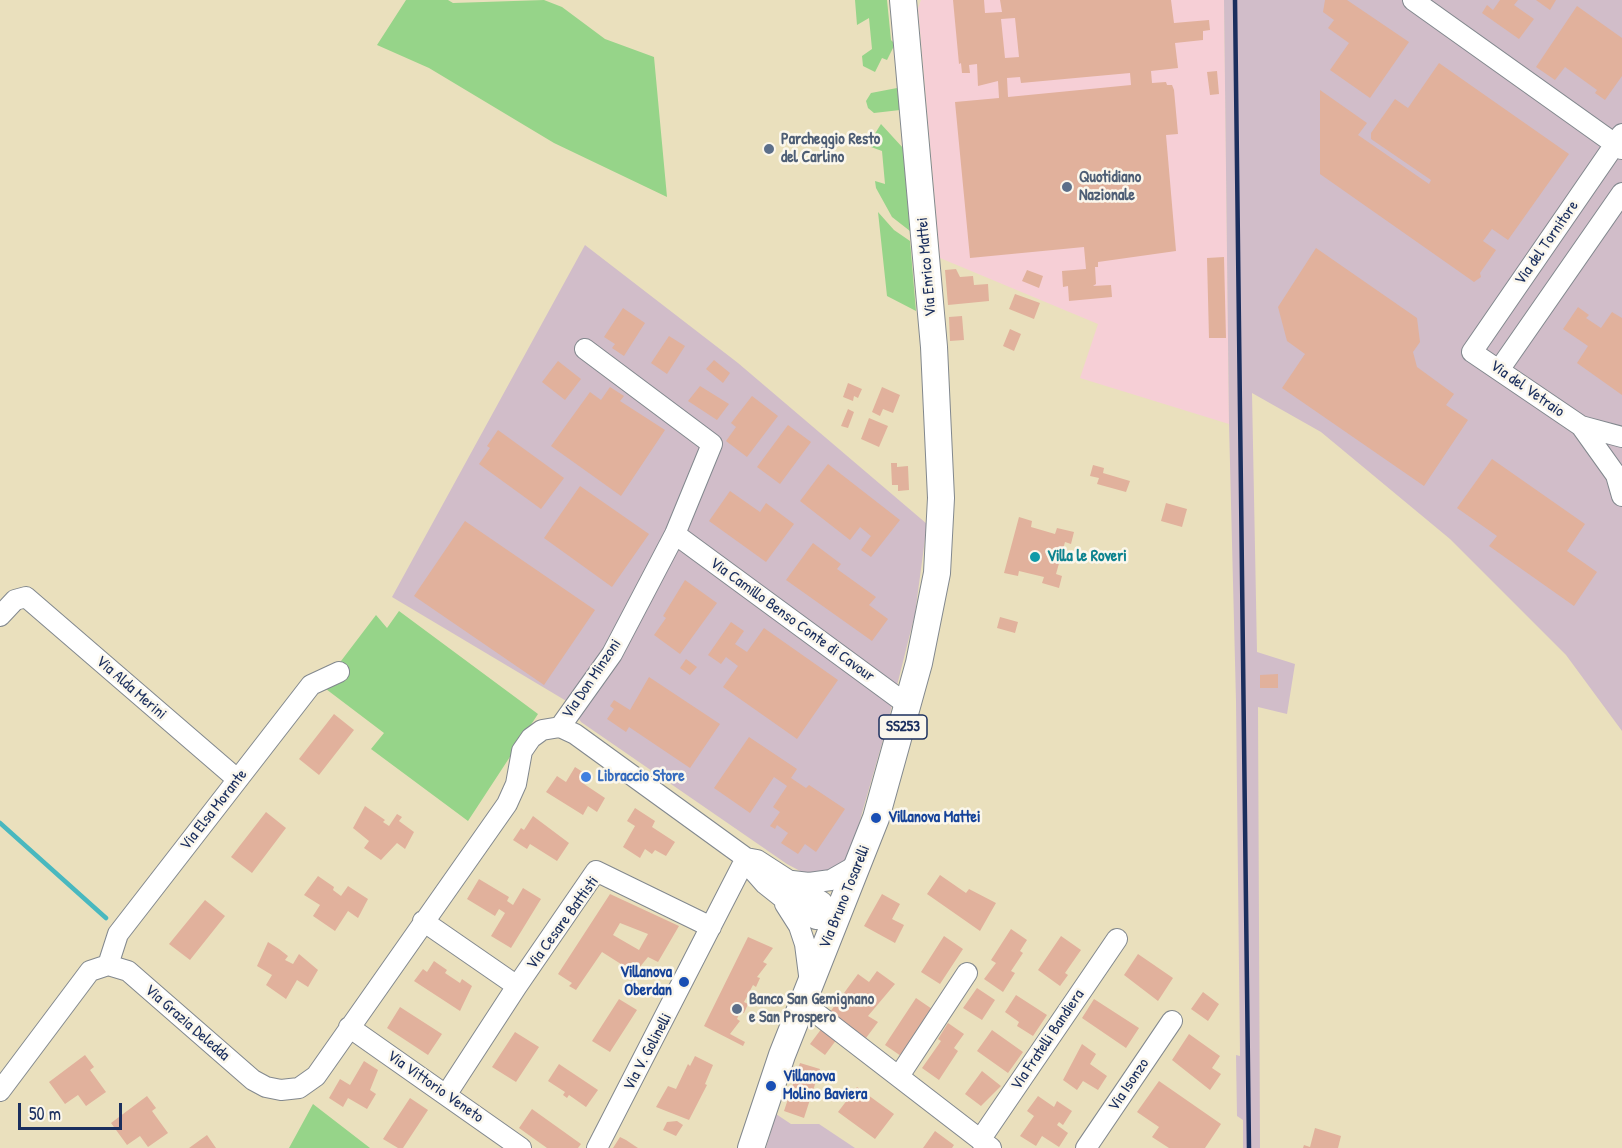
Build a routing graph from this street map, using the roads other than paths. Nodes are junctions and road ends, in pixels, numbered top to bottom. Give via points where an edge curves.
1 (903, 0) edge
2 (1413, 0) edge
3 (1620, 142) edge
4 (1622, 193) edge
5 (585, 349) dead end
6 (1472, 352) joint
7 (1499, 370) junction
8 (1581, 426) junction
9 (1622, 437) edge
10 (1622, 496) edge
11 (675, 534) junction
12 (940, 535) joint
13 (0, 616) edge
14 (339, 672) dead end
15 (909, 706) junction
16 (560, 728) junction
17 (237, 779) junction
18 (746, 858) junction
19 (859, 864) junction
20 (784, 889) junction
21 (836, 920) junction
22 (423, 921) junction
23 (711, 927) junction
24 (1117, 939) dead end
25 (99, 968) junction
26 (967, 973) dead end
27 (517, 986) junction
28 (806, 995) junction
29 (1172, 1021) dead end
30 (349, 1027) junction
31 (899, 1076) junction
32 (281, 1090) joint
33 (0, 1091) edge
34 (446, 1095) junction
35 (985, 1144) edge
36 (521, 1148) edge
37 (597, 1148) edge
38 (751, 1148) edge
39 (1086, 1148) edge

1 - 12 main road, Via Enrico Mattei via 934,347
2 - 3 street
3 - 6 street, Via del Tornitore
4 - 7 street, Via del Tornitore
5 - 11 street, Via Don Minzoni via 712,444
6 - 7 street, Via del Vetraio
7 - 8 street, Via del Vetraio
8 - 9 street
8 - 10 street via 1616,476
11 - 15 street, Via Camillo Benso Conte di Cavour
11 - 16 street, Via Don Minzoni via 612,654
12 - 15 main road, Via Bruno Tosarelli / SS253 via 933,599
13 - 17 street, Via Alda Merini via 15,600 26,597
14 - 17 street, Via Elsa Morante via 311,685
15 - 19 main road, Via Bruno Tosarelli / SS253
16 - 18 street via 575,734
16 - 22 street, Via Don Minzoni via 542,730 531,738 522,751 516,784 507,804
17 - 25 street, Via Elsa Morante via 118,934
18 - 20 street via 757,860
18 - 23 street, Via V. Golinelli
19 - 20 street via 823,882
19 - 21 main road, Via Bruno Tosarelli / SS253
20 - 21 street via 822,902
20 - 28 street via 805,944
21 - 28 main road, Via Bruno Tosarelli / SS253
22 - 27 street, Via Cesare Battisti
22 - 30 street, Via Don Minzoni
23 - 27 street, Via Cesare Battisti via 596,871
23 - 37 street, Via V. Golinelli
24 - 35 street, Via Fratelli Bandiera
25 - 32 street, Via Grazia Deledda via 128,971 252,1080
25 - 33 street, Via Elsa Morante
26 - 31 street
27 - 34 street, Via Cesare Battisti
28 - 31 street, Via Fratelli Bandiera
28 - 38 main road, Via Bruno Tosarelli / SS253
29 - 39 street, Via Isonzo
30 - 32 street, Via Don Minzoni via 316,1076 299,1088
30 - 34 street, Via Vittorio Veneto
31 - 35 street, Via Fratelli Bandiera
34 - 36 street, Via Vittorio Veneto

